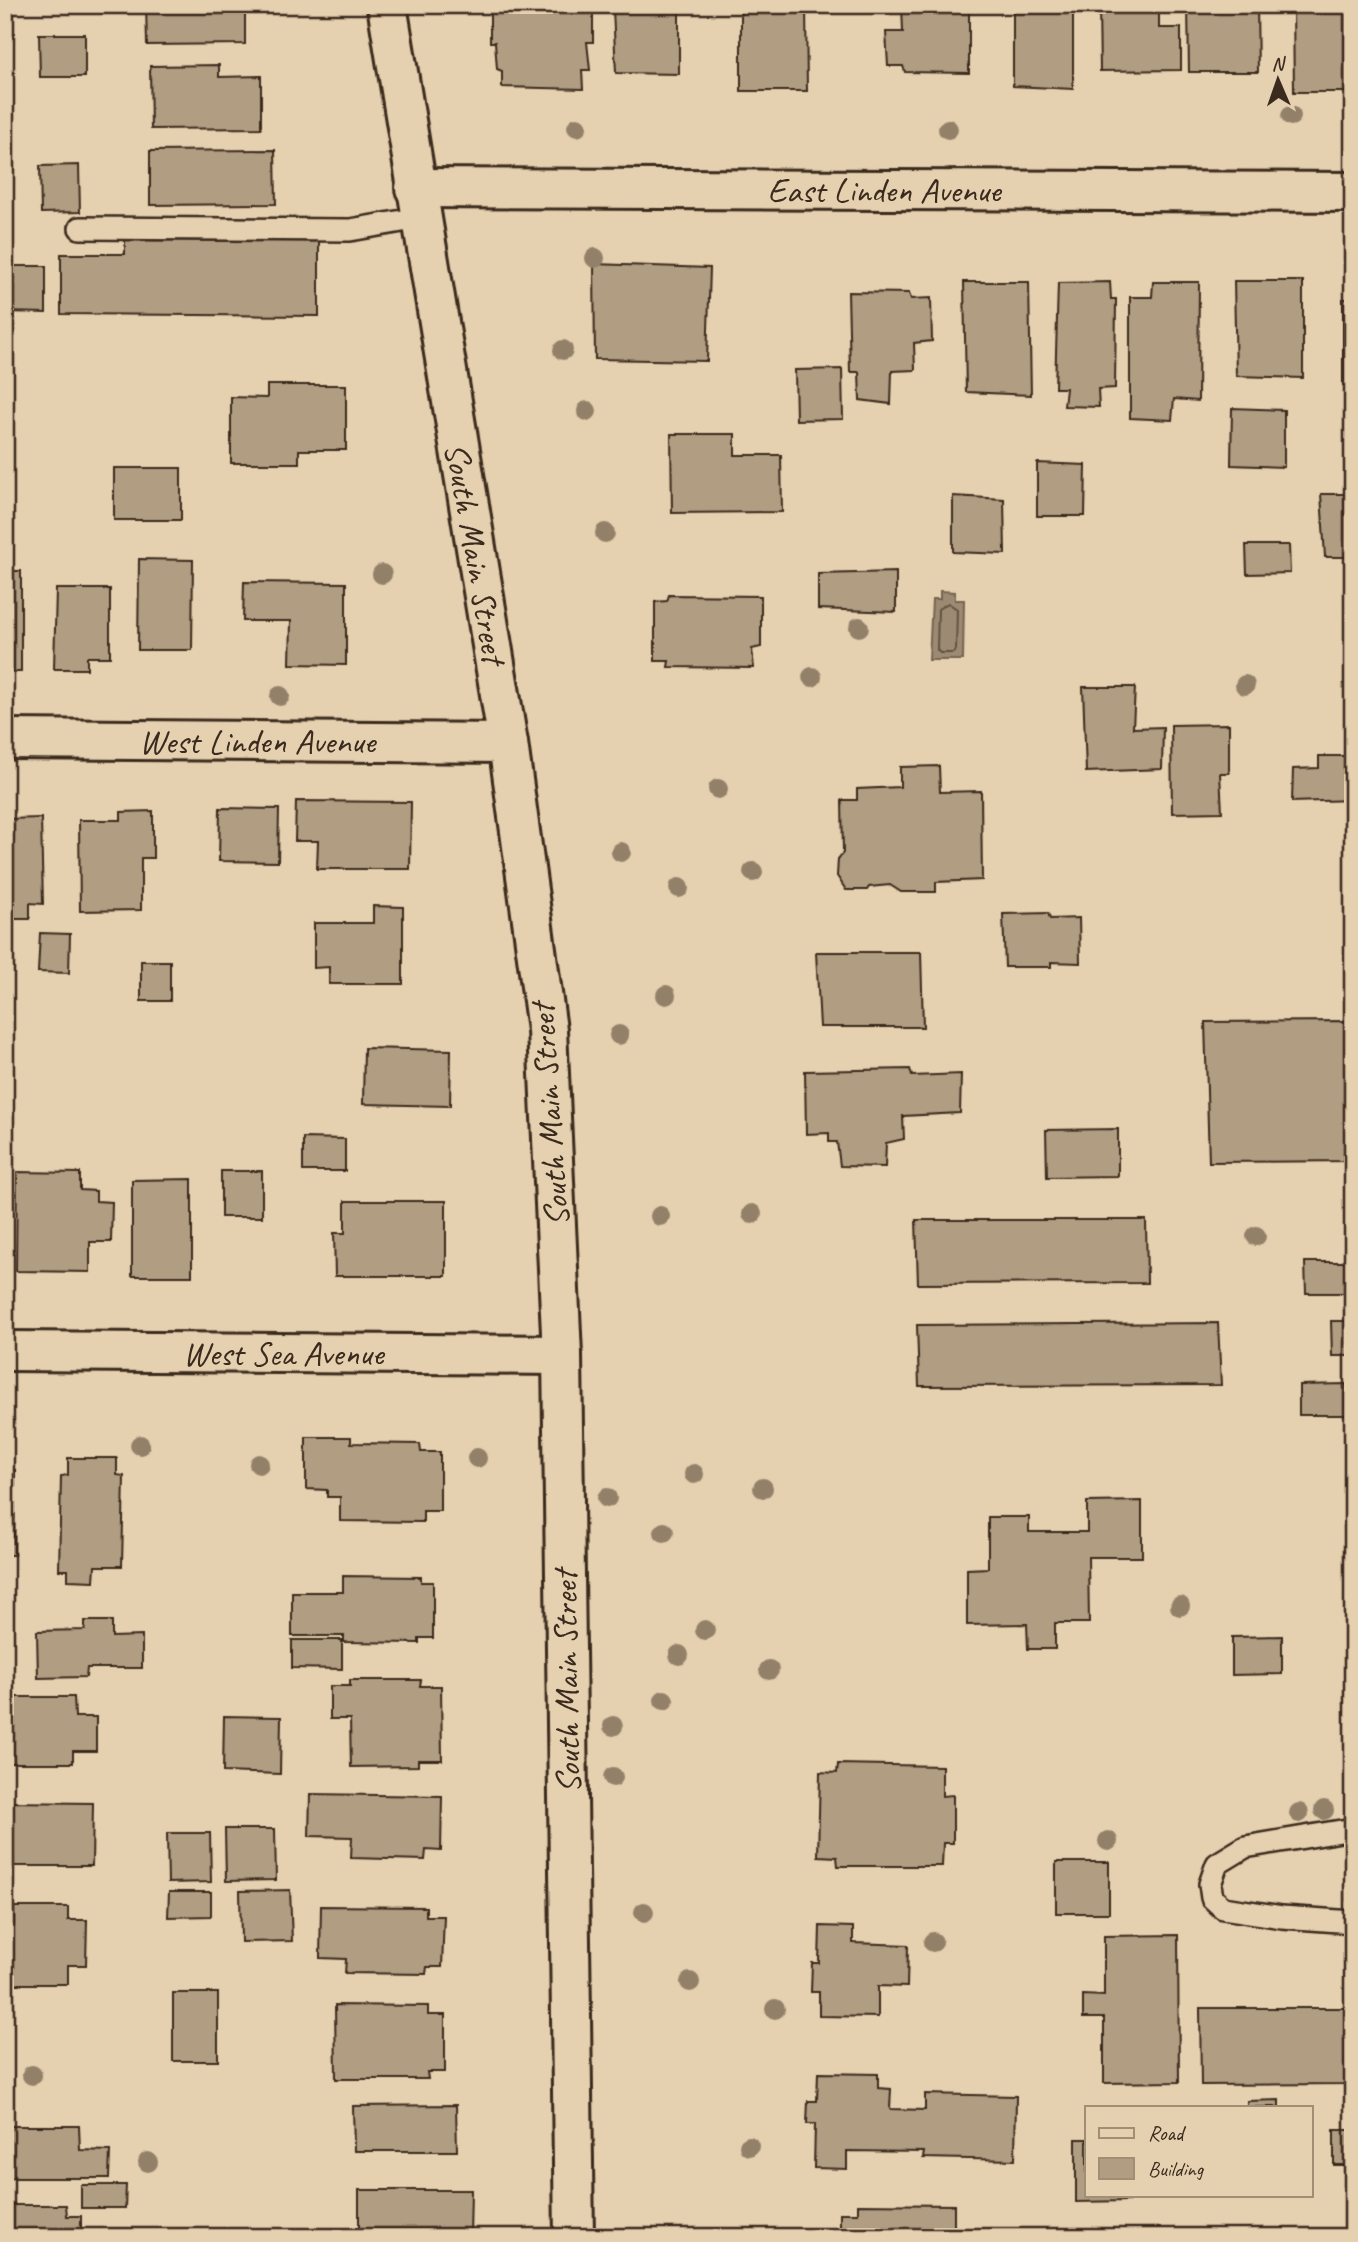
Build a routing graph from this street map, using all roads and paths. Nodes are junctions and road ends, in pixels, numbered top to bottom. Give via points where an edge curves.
1 (387, 5) edge
2 (1353, 192) edge
3 (417, 203) junction
4 (80, 228) dead end
5 (5, 739) edge
6 (508, 743) junction
7 (5, 1351) edge
8 (562, 1355) junction
9 (1353, 1829) edge
10 (1353, 1922) edge
11 (574, 2237) edge

1 - 3 street, South Main Street
2 - 3 street, East Linden Avenue
3 - 4 lane via 350,230
3 - 6 street, South Main Street
5 - 6 street, West Linden Avenue
6 - 8 street, South Main Street via 547,1030
7 - 8 street, West Sea Avenue
8 - 11 street, South Main Street
9 - 10 lane via 1245,1847 1217,1864 1210,1884 1212,1898 1223,1908

